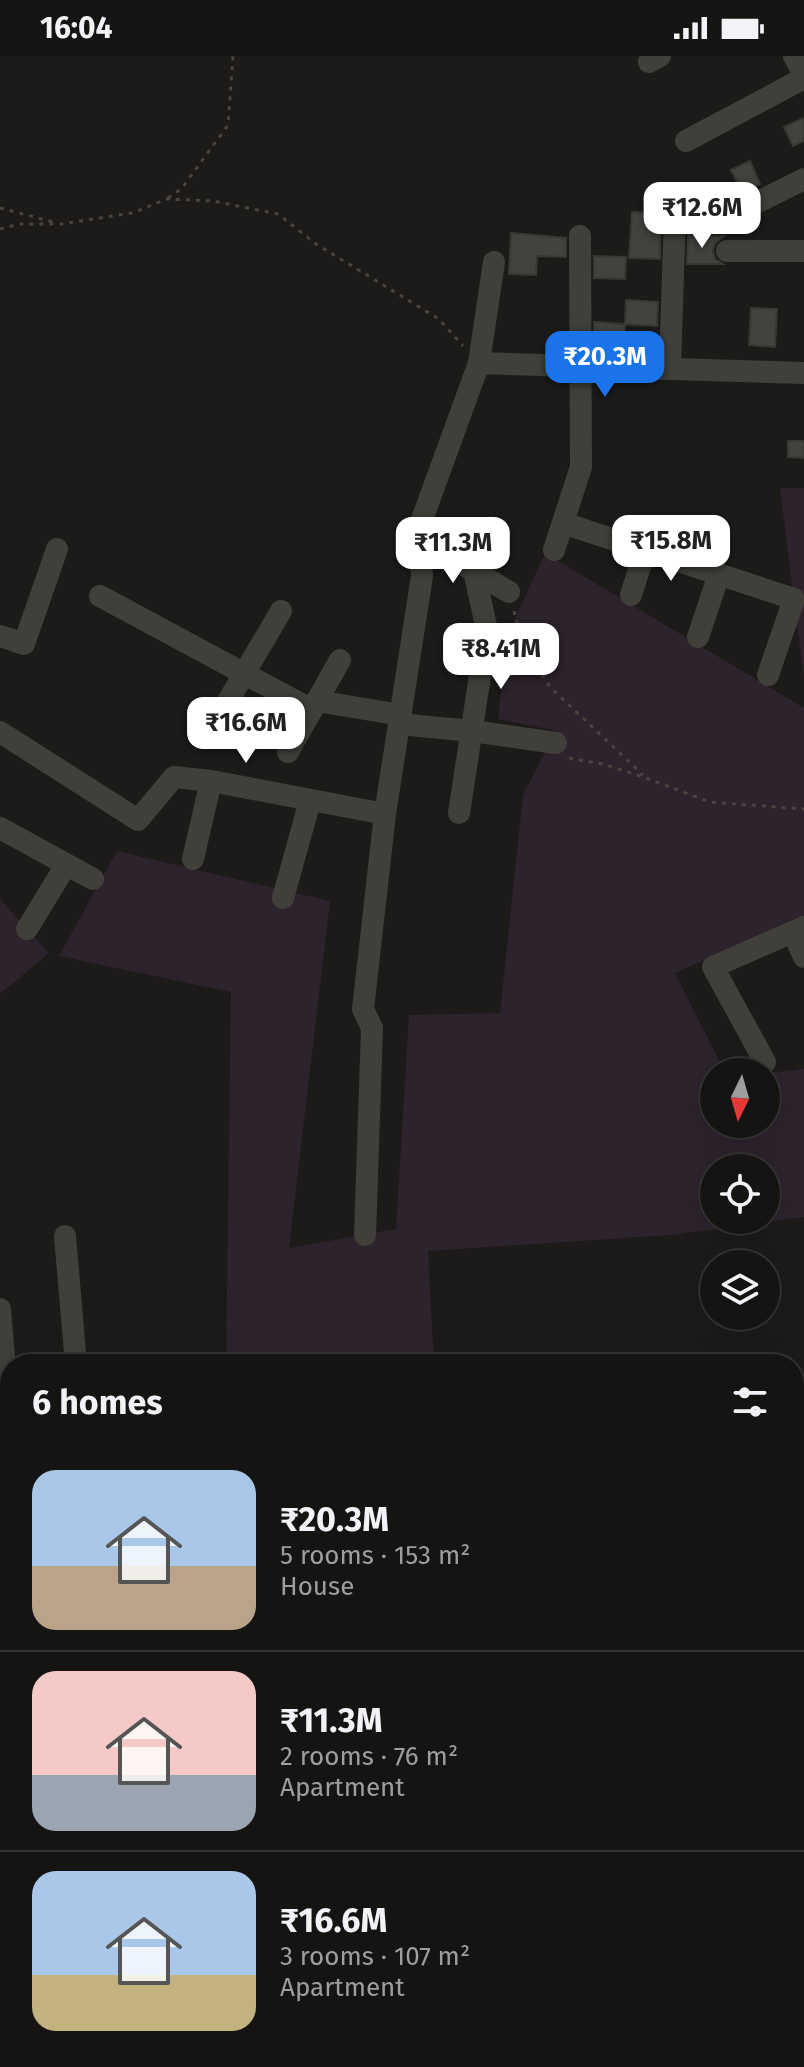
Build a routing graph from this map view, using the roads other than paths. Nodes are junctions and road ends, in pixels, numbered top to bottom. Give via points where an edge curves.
1 (794, 56) edge
2 (804, 76) edge
3 (686, 141) dead end
4 (804, 179) edge
5 (675, 213) dead end
6 (720, 221) dead end
7 (580, 236) dead end
8 (727, 251) dead end
9 (804, 251) edge
10 (494, 262) dead end
11 (479, 363) junction
12 (582, 366) junction
13 (670, 368) junction
14 (804, 373) edge
15 (563, 523) junction
16 (421, 539) junction
17 (57, 549) dead end
18 (554, 550) dead end
19 (645, 550) junction
20 (474, 571) junction
21 (719, 574) junction
22 (509, 592) road end
23 (631, 595) dead end
24 (100, 596) dead end
25 (281, 611) dead end
26 (0, 636) edge
27 (698, 637) dead end
28 (340, 660) dead end
29 (244, 674) junction
30 (768, 675) dead end
31 (314, 706) junction
32 (400, 719) junction
33 (211, 730) dead end
34 (472, 731) junction
35 (0, 732) edge
36 (556, 743) road end
37 (288, 752) dead end
38 (211, 781) junction
39 (310, 801) junction
40 (459, 813) dead end
41 (385, 814) junction
42 (0, 828) edge
43 (193, 859) dead end
44 (66, 865) junction
45 (93, 879) dead end
46 (283, 898) dead end
47 (27, 929) dead end
48 (798, 930) edge
49 (804, 957) edge
50 (763, 1058) edge
51 (365, 1235) dead end
52 (65, 1236) dead end
53 (0, 1309) edge
54 (3, 1354) edge
55 (75, 1354) edge

1 - 2 street
2 - 3 street
4 - 6 street
5 - 13 street
7 - 12 street
8 - 9 street
10 - 11 street
11 - 12 street
11 - 16 street via 420,525
12 - 13 street
12 - 15 street via 581,467
13 - 14 street
15 - 18 street
15 - 19 street
16 - 20 street
16 - 32 street via 422,576
17 - 26 street via 24,644
19 - 21 street
19 - 23 street
20 - 22 street
20 - 34 street via 487,630
21 - 27 street
21 - 30 street via 794,599
24 - 29 street
25 - 29 street
28 - 31 street
29 - 31 street
29 - 33 street
31 - 32 street
31 - 37 street
32 - 34 street
32 - 41 street
34 - 36 street
34 - 40 street
35 - 38 street via 138,820 174,777
38 - 39 street
38 - 43 street
39 - 41 street
39 - 46 street
41 - 51 street via 363,1009 372,1028
42 - 44 street
44 - 45 street
44 - 47 street
48 - 49 street
48 - 50 street via 713,967
52 - 55 street
53 - 54 street

